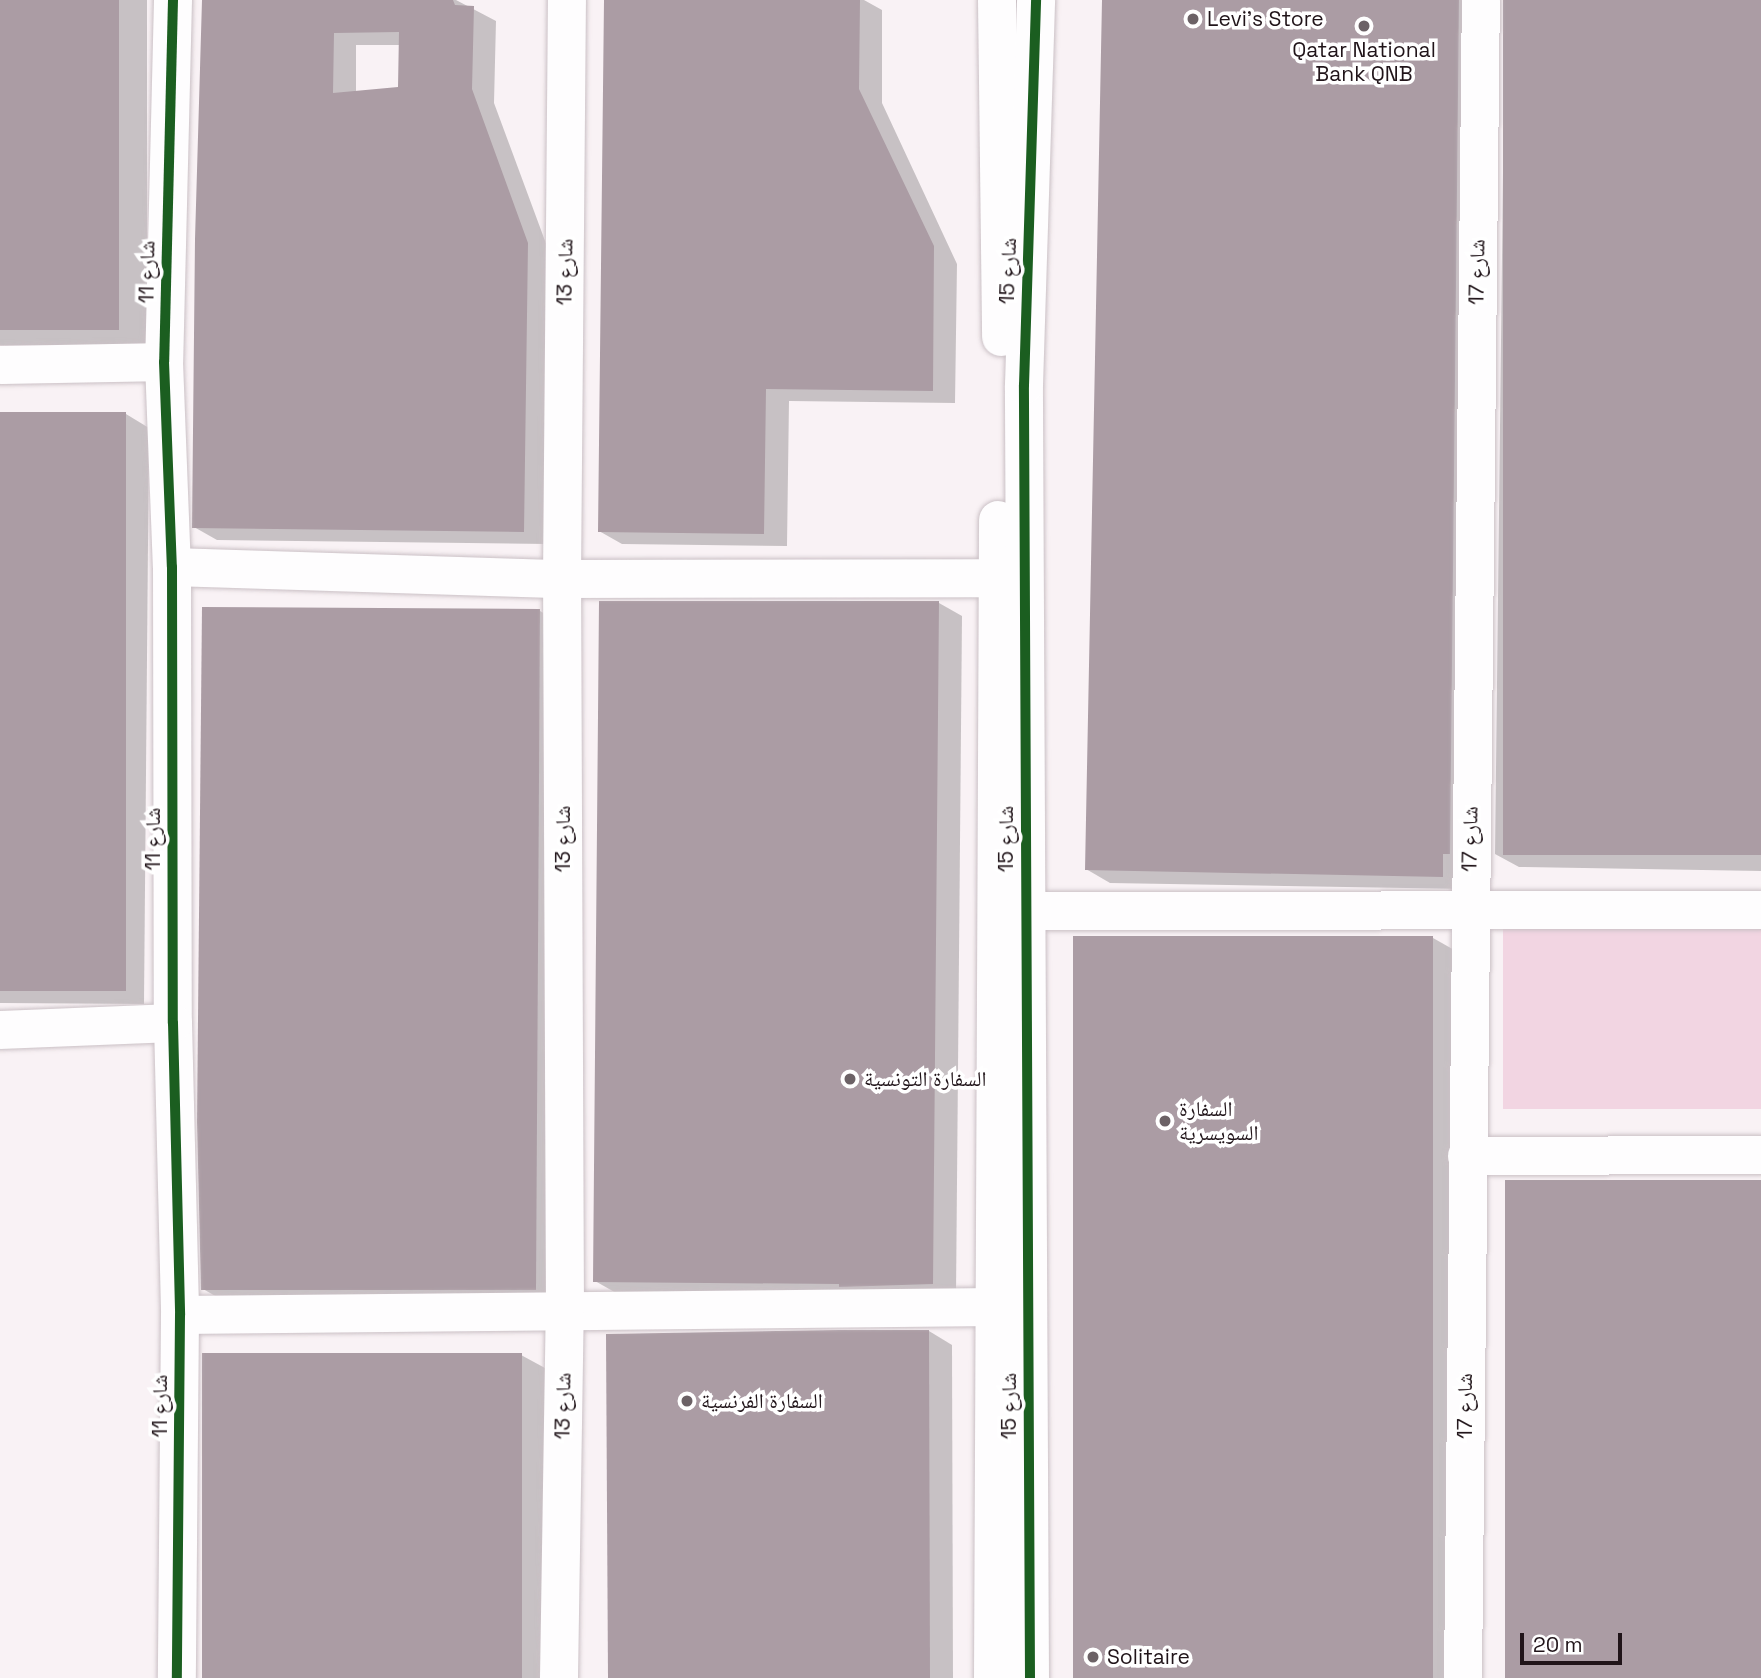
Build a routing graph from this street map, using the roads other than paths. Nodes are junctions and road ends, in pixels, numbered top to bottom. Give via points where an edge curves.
1 (173, 0) edge
2 (567, 0) edge
3 (997, 0) edge
4 (1036, 0) edge
5 (1481, 0) edge
6 (164, 362) junction
7 (0, 365) edge
8 (172, 567) junction
9 (997, 578) junction
10 (562, 579) junction
11 (1761, 910) edge
12 (1025, 911) junction
13 (1469, 911) junction
14 (173, 1023) junction
15 (0, 1030) edge
16 (1761, 1154) edge
17 (1467, 1156) junction
18 (1012, 1305) junction
19 (565, 1311) junction
20 (180, 1315) junction
21 (177, 1678) edge
22 (559, 1678) edge
23 (993, 1678) edge
24 (1030, 1678) edge
25 (1463, 1678) edge

1 - 6 street, شارع 11
2 - 10 street, شارع 13
3 - 9 street, شارع 15 via 1001,367
4 - 12 street, شارع 15 via 1024,385
5 - 13 street, شارع 17
6 - 7 street
6 - 8 street, شارع 11
8 - 10 street
8 - 14 street, شارع 11
9 - 10 street
9 - 18 street, شارع 15
10 - 19 street, شارع 13
11 - 13 street
12 - 13 street
12 - 18 street, شارع 15
13 - 17 street, شارع 17
14 - 15 street
14 - 20 street, شارع 11
16 - 17 street
17 - 25 street, شارع 17
18 - 19 street
18 - 23 street, شارع 15
18 - 24 street, شارع 15
19 - 20 street
19 - 22 street, شارع 13
20 - 21 street, شارع 11

